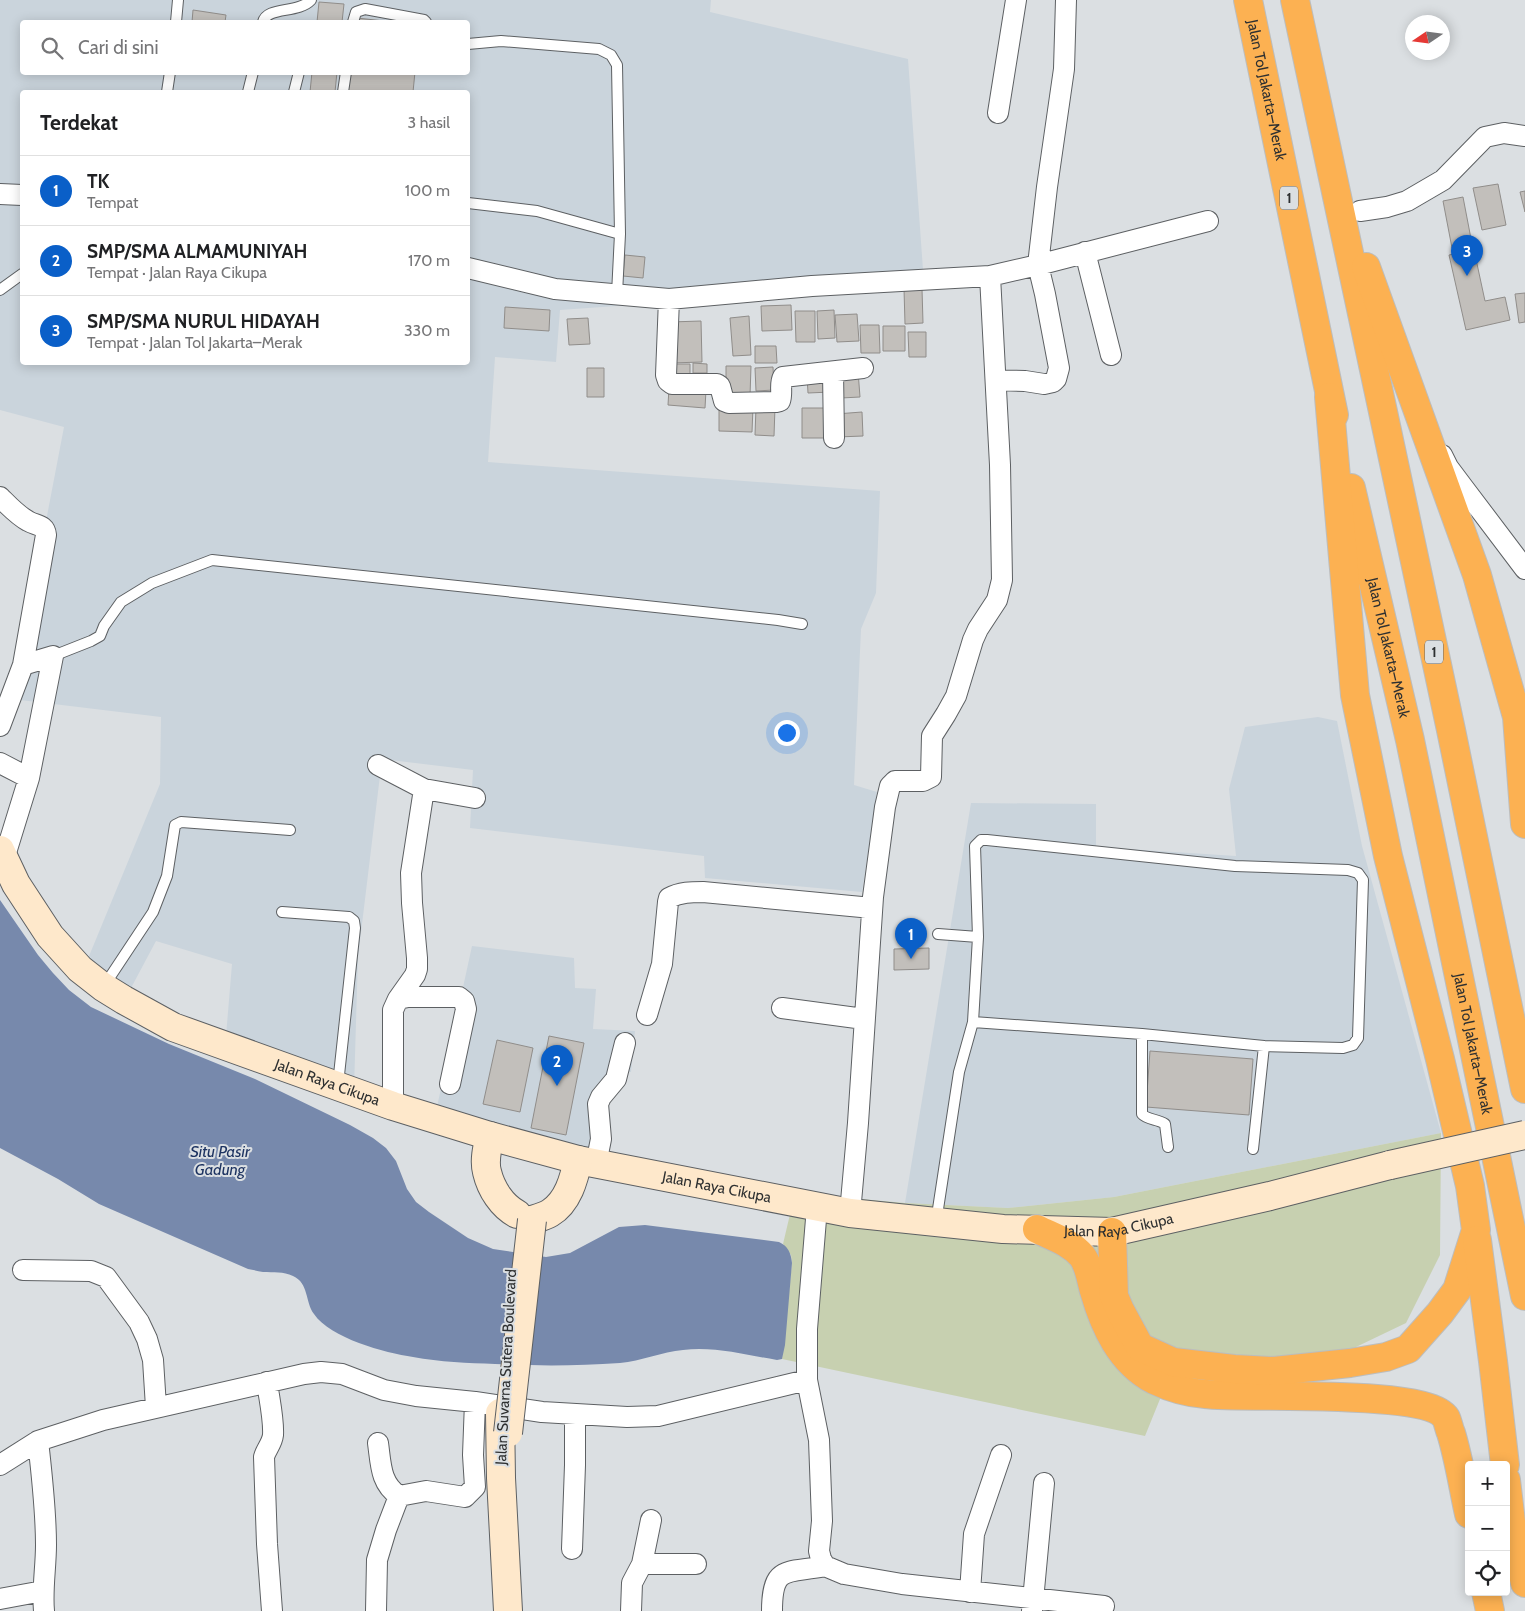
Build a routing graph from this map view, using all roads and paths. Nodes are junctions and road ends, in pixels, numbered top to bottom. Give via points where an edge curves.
1 (178, 0) edge
2 (311, 0) edge
3 (1016, 0) edge
4 (1066, 0) edge
5 (1248, 0) edge
6 (1295, 0) edge
7 (176, 20) edge
8 (264, 20) edge
9 (354, 20) edge
10 (424, 20) edge
11 (470, 44) edge
12 (170, 75) edge
13 (251, 75) edge
14 (298, 75) edge
15 (346, 75) edge
16 (167, 90) edge
17 (248, 90) edge
18 (294, 90) edge
19 (343, 90) edge
20 (998, 113) dead end
21 (1525, 136) edge
22 (0, 194) edge
23 (20, 195) edge
24 (470, 203) edge
25 (1350, 214) junction
26 (1208, 220) dead end
27 (620, 234) junction
28 (1085, 252) junction
29 (1038, 265) junction
30 (470, 268) edge
31 (20, 275) edge
32 (990, 276) junction
33 (0, 290) edge
34 (617, 294) junction
35 (669, 298) junction
36 (1111, 355) dead end
37 (863, 368) dead end
38 (833, 372) junction
39 (996, 380) junction
40 (1330, 397) junction
41 (1426, 434) junction
42 (834, 438) dead end
43 (0, 496) edge
44 (1525, 569) edge
45 (802, 624) dead end
46 (53, 656) junction
47 (23, 665) junction
48 (0, 726) edge
49 (0, 763) edge
50 (378, 765) dead end
51 (28, 778) junction
52 (424, 789) junction
53 (475, 798) dead end
54 (1525, 824) edge
55 (290, 830) dead end
56 (2, 854) edge
57 (872, 908) junction
58 (282, 912) dead end
59 (938, 934) dead end
60 (978, 937) junction
61 (104, 987) junction
62 (398, 999) junction
63 (782, 1008) dead end
64 (647, 1014) dead end
65 (864, 1019) junction
66 (973, 1022) junction
67 (1142, 1034) junction
68 (625, 1043) dead end
69 (1264, 1046) junction
70 (450, 1084) dead end
71 (338, 1087) junction
72 (1525, 1089) edge
73 (392, 1106) junction
74 (1525, 1135) edge
75 (490, 1136) junction
76 (1168, 1146) dead end
77 (1254, 1149) dead end
78 (587, 1162) junction
79 (817, 1207) junction
80 (850, 1213) junction
81 (524, 1217) junction
82 (936, 1223) junction
83 (1037, 1229) junction
84 (1476, 1230) junction
85 (1112, 1232) junction
86 (23, 1270) dead end
87 (1525, 1296) edge
88 (807, 1380) junction
89 (267, 1382) junction
90 (475, 1402) junction
91 (156, 1408) junction
92 (575, 1415) junction
93 (504, 1423) junction
94 (38, 1441) junction
95 (378, 1443) dead end
96 (1001, 1456) dead end
97 (1504, 1461) edge
98 (0, 1465) edge
99 (1044, 1483) dead end
100 (399, 1496) junction
101 (1467, 1506) edge
102 (1509, 1506) edge
103 (651, 1520) dead end
104 (572, 1548) dead end
105 (642, 1564) junction
106 (696, 1564) dead end
107 (825, 1566) junction
108 (1525, 1583) edge
109 (44, 1591) junction
110 (970, 1592) junction
111 (1487, 1596) edge
112 (0, 1599) edge
113 (1033, 1605) edge
114 (1104, 1606) dead end
115 (44, 1611) edge
116 (272, 1611) edge
117 (376, 1611) edge
118 (508, 1611) edge
119 (519, 1611) edge
120 (631, 1611) edge
121 (772, 1611) edge
122 (1490, 1611) edge

1 - 7 lane
2 - 8 lane via 296,9 271,12
3 - 20 street
4 - 29 street via 1064,69
5 - 40 highway, Jalan Tol Jakarta–Merak / 1
6 - 25 highway, 1
9 - 10 lane via 356,12 364,9
11 - 27 lane via 501,41 599,49 611,55 617,66
12 - 16 lane
13 - 17 lane
14 - 18 lane
15 - 19 lane
21 - 25 street via 1504,133 1485,137 1443,180 1387,208
22 - 23 street
24 - 27 lane via 537,210
25 - 41 highway
25 - 72 highway, 1
26 - 28 street
27 - 34 lane
28 - 29 street
28 - 36 street
29 - 32 street
29 - 39 street via 1059,368 1056,379 1044,384
30 - 34 street via 555,289
31 - 33 lane
32 - 35 street
32 - 39 street
34 - 35 street
35 - 38 street via 666,375 672,384 717,384 724,401 729,403 776,402 781,398 783,377
37 - 38 street
38 - 42 street
39 - 57 street via 1000,591 973,640 956,696 932,736 931,777 923,781 895,781 890,786 882,822
40 - 84 highway via 1355,695 1388,856 1470,1186
40 - 87 highway, Jalan Tol Jakarta–Merak / 1 via 1410,740
41 - 44 street
41 - 54 highway via 1477,575 1517,717
43 - 47 street via 14,511 46,530
45 - 46 lane via 212,560 152,583 121,602 100,636
46 - 47 street
46 - 51 street
47 - 48 street
49 - 51 street
50 - 52 street
51 - 56 street
52 - 53 street
52 - 62 street via 411,873 417,969
55 - 61 lane via 181,822 175,825 167,876 153,912
56 - 61 main road, Jalan Raya Cikupa via 16,884 58,946 80,969
57 - 64 street via 703,892 673,896 668,902 662,964
57 - 65 street
58 - 71 lane via 349,917 354,921
59 - 60 lane
60 - 66 lane
60 - 69 lane via 975,846 981,840 1235,866 1358,873 1363,880 1358,1038 1343,1048
61 - 71 main road, Jalan Raya Cikupa via 172,1026
62 - 70 street via 459,997 464,1001 466,1009
62 - 73 street via 393,1010
63 - 65 street
65 - 80 street
66 - 67 lane
66 - 82 lane via 959,1072
67 - 69 lane
67 - 76 lane via 1142,1114 1165,1124
68 - 78 street via 616,1079 598,1104 601,1139
69 - 77 lane
71 - 73 main road, Jalan Raya Cikupa
73 - 75 main road, Jalan Raya Cikupa
74 - 85 main road, Jalan Raya Cikupa, bridge
75 - 78 main road, Jalan Raya Cikupa
75 - 81 main road via 486,1172 494,1191 508,1208
78 - 79 main road, Jalan Raya Cikupa
78 - 81 main road via 551,1212
79 - 80 main road, Jalan Raya Cikupa
79 - 88 street via 807,1330
80 - 82 main road, Jalan Raya Cikupa
81 - 93 main road, bridge
82 - 83 main road, Jalan Raya Cikupa
83 - 85 main road, Jalan Raya Cikupa
83 - 101 highway via 1070,1244 1083,1257 1103,1319 1116,1344 1134,1366 1154,1380 1204,1394 1366,1398 1430,1407 1439,1412 1446,1418 1454,1442
84 - 85 highway via 1457,1290 1408,1349 1386,1357 1350,1363 1274,1371 1173,1362 1140,1347 1114,1296
84 - 97 highway
86 - 91 street via 91,1271 106,1277 139,1322 147,1339 153,1360
88 - 92 street via 658,1416
88 - 107 street via 819,1440 822,1521 819,1551
89 - 90 street via 321,1372 342,1374 384,1390
89 - 91 street
89 - 116 street via 273,1434 264,1457
90 - 92 street
90 - 100 street via 475,1486 470,1493 465,1497 426,1491
91 - 94 street via 103,1420
92 - 104 street
93 - 118 main road, Jalan Suvarna Sutera Boulevard via 500,1478
93 - 119 main road
94 - 98 street
94 - 109 street via 45,1507
95 - 100 street via 383,1476
96 - 110 street via 974,1534
99 - 113 street
100 - 117 street via 377,1560
102 - 108 highway
103 - 105 street
105 - 106 street
105 - 120 street via 632,1583
107 - 110 street via 860,1577
107 - 121 street via 786,1572 778,1577
109 - 112 street
109 - 115 street
110 - 113 street
111 - 122 highway
113 - 114 street

